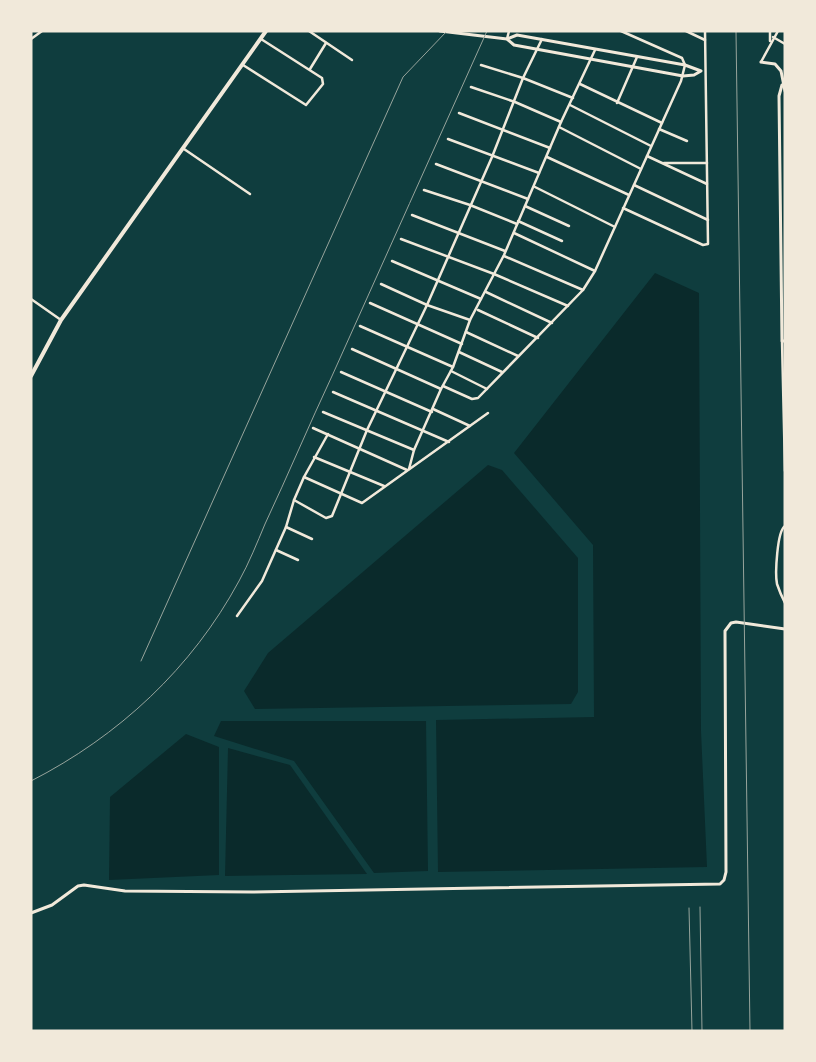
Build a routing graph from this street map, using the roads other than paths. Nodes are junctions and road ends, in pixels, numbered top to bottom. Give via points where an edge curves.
1 (32, 31) edge
2 (42, 31) edge
3 (266, 31) edge
4 (308, 31) edge
5 (440, 31) edge
6 (509, 31) edge
7 (621, 31) edge
8 (686, 31) edge
9 (705, 31) edge
10 (770, 31) edge
11 (778, 31) edge
12 (36, 36) junction
13 (773, 38) junction
14 (31, 39) edge
15 (261, 39) junction
16 (507, 39) junction
17 (542, 39) junction
18 (705, 40) junction
19 (326, 43) junction
20 (770, 43) junction
21 (785, 44) edge
22 (538, 49) junction
23 (595, 50) junction
24 (637, 57) junction
25 (592, 59) junction
26 (352, 60) dead end
27 (761, 62) joint
28 (243, 64) junction
29 (481, 65) dead end
30 (685, 65) junction
31 (633, 67) junction
32 (310, 69) junction
33 (683, 76) junction
34 (523, 78) junction
35 (580, 84) junction
36 (782, 85) junction
37 (471, 88) dead end
38 (785, 91) edge
39 (573, 98) junction
40 (514, 102) junction
41 (617, 103) junction
42 (570, 105) junction
43 (459, 114) dead end
44 (561, 122) junction
45 (662, 123) junction
46 (559, 127) junction
47 (659, 129) junction
48 (503, 131) junction
49 (448, 139) dead end
50 (687, 142) dead end
51 (652, 146) junction
52 (184, 148) junction
53 (550, 148) junction
54 (647, 156) junction
55 (492, 157) junction
56 (547, 157) junction
57 (662, 163) junction
58 (707, 163) junction
59 (436, 164) dead end
60 (641, 169) junction
61 (540, 173) junction
62 (481, 180) junction
63 (707, 184) junction
64 (634, 185) junction
65 (535, 187) junction
66 (424, 190) dead end
67 (250, 194) dead end
68 (629, 195) junction
69 (528, 199) junction
70 (470, 205) junction
71 (525, 206) junction
72 (623, 208) junction
73 (412, 214) dead end
74 (708, 220) junction
75 (517, 222) junction
76 (569, 226) dead end
77 (615, 227) junction
78 (459, 233) junction
79 (514, 233) junction
80 (401, 239) dead end
81 (562, 241) dead end
82 (505, 251) junction
83 (504, 255) junction
84 (448, 258) junction
85 (392, 261) dead end
86 (595, 271) junction
87 (494, 274) junction
88 (437, 281) junction
89 (381, 284) dead end
90 (583, 290) junction
91 (486, 292) junction
92 (31, 299) edge
93 (482, 299) junction
94 (370, 303) dead end
95 (427, 304) junction
96 (568, 306) junction
97 (478, 310) junction
98 (61, 320) junction
99 (470, 320) junction
100 (552, 323) junction
101 (416, 324) junction
102 (360, 326) dead end
103 (466, 332) junction
104 (784, 334) edge
105 (538, 338) junction
106 (784, 341) edge
107 (462, 344) junction
108 (405, 346) junction
109 (352, 349) dead end
110 (459, 352) junction
111 (518, 356) junction
112 (453, 367) junction
113 (396, 368) junction
114 (451, 371) junction
115 (341, 372) dead end
116 (502, 372) junction
117 (31, 376) edge
118 (443, 386) junction
119 (441, 389) junction
120 (487, 389) junction
121 (385, 391) junction
122 (333, 392) dead end
123 (376, 411) junction
124 (432, 411) junction
125 (323, 412) dead end
126 (488, 412) dead end
127 (470, 426) junction
128 (313, 428) dead end
129 (367, 430) junction
130 (424, 431) junction
131 (328, 434) junction
132 (449, 442) junction
133 (359, 449) junction
134 (414, 450) junction
135 (314, 456) junction
136 (408, 470) junction
137 (785, 471) edge
138 (349, 472) junction
139 (304, 477) junction
140 (384, 486) junction
141 (340, 494) junction
142 (294, 500) junction
143 (785, 526) edge
144 (286, 527) junction
145 (312, 539) dead end
146 (276, 550) junction
147 (298, 560) dead end
148 (785, 603) edge
149 (237, 616) dead end
150 (785, 629) edge
151 (31, 913) edge

1 - 12 street
2 - 12 street
3 - 15 main road
4 - 19 street
5 - 16 street
6 - 16 street
7 - 30 street via 682,58
8 - 18 street
9 - 18 street
10 - 20 street
11 - 13 street
12 - 14 street
13 - 20 street
13 - 21 street
15 - 28 main road
15 - 32 street
16 - 17 street via 514,35
16 - 22 street via 514,46
17 - 22 street
17 - 23 street
18 - 58 street
19 - 26 street
19 - 32 street
20 - 27 street
22 - 25 street
22 - 34 street
23 - 24 street
23 - 25 street
24 - 30 street
24 - 31 street
25 - 31 street
25 - 35 street
27 - 36 street via 775,64 780,71
28 - 32 street via 306,105 324,82
28 - 52 main road
29 - 34 street
30 - 33 street
30 - 33 street via 701,71
31 - 33 street
31 - 41 street
33 - 45 street
34 - 39 street
34 - 40 street
35 - 39 street
35 - 41 street
36 - 38 street
36 - 104 street via 779,96
37 - 40 street
39 - 42 street
40 - 44 street
40 - 48 street
41 - 45 street
42 - 44 street
42 - 51 street
43 - 48 street
44 - 46 street
45 - 47 street
46 - 53 street
46 - 60 street
47 - 50 street
47 - 51 street
48 - 53 street
48 - 55 street
49 - 55 street
51 - 54 street
52 - 67 street
52 - 98 main road
53 - 56 street
54 - 57 street
54 - 60 street
55 - 61 street
55 - 62 street
56 - 61 street
56 - 68 street
57 - 58 street
57 - 63 street
58 - 63 street
59 - 62 street
60 - 64 street
61 - 65 street
62 - 69 street
62 - 70 street
63 - 74 street
64 - 68 street
64 - 74 street
65 - 69 street
65 - 77 street
66 - 70 street
68 - 72 street
69 - 71 street
70 - 75 street
70 - 78 street
71 - 75 street
71 - 76 street
72 - 74 street via 706,246
72 - 77 street
73 - 78 street
75 - 79 street
75 - 81 street
77 - 86 street
78 - 82 street
78 - 84 street
79 - 82 street
79 - 86 street
80 - 84 street
82 - 83 street
83 - 87 street
83 - 90 street
84 - 87 street
84 - 88 street
85 - 88 street
86 - 90 street
87 - 91 street
87 - 96 street
88 - 93 street
88 - 95 street
89 - 95 street
90 - 96 street
91 - 93 street
91 - 100 street
92 - 98 street
93 - 97 street
94 - 101 street
95 - 99 street
95 - 101 street
96 - 100 street
97 - 99 street
97 - 105 street
98 - 117 main road
99 - 103 street
100 - 105 street
101 - 107 street
101 - 108 street
102 - 108 street
103 - 107 street
103 - 111 street
104 - 106 street
105 - 111 street
106 - 137 street
107 - 110 street
108 - 112 street
108 - 113 street
109 - 113 street
110 - 112 street
110 - 116 street
111 - 116 street
112 - 114 street
113 - 119 street
113 - 121 street
114 - 118 street
114 - 120 street
115 - 121 street
116 - 120 street
118 - 119 street
118 - 120 street via 474,399
119 - 124 street
121 - 123 street
121 - 124 street
122 - 123 street
123 - 129 street
123 - 130 street
124 - 127 street
124 - 130 street
125 - 129 street
126 - 127 street
127 - 132 street
128 - 131 street
129 - 133 street
129 - 134 street
130 - 132 street
130 - 134 street
131 - 133 street
131 - 135 street
132 - 136 street
133 - 136 street
133 - 138 street
134 - 136 street
135 - 138 street
135 - 139 street
136 - 140 street
138 - 140 street
138 - 141 street
139 - 141 street
139 - 142 street
140 - 141 street via 362,503
141 - 142 street via 332,516 328,518
142 - 144 street
143 - 148 street via 780,532 776,574
144 - 145 street
144 - 146 street
146 - 147 street
146 - 149 street via 260,585
150 - 151 street via 736,622 725,631 726,872 720,884 252,892 125,891 84,885 52,905

